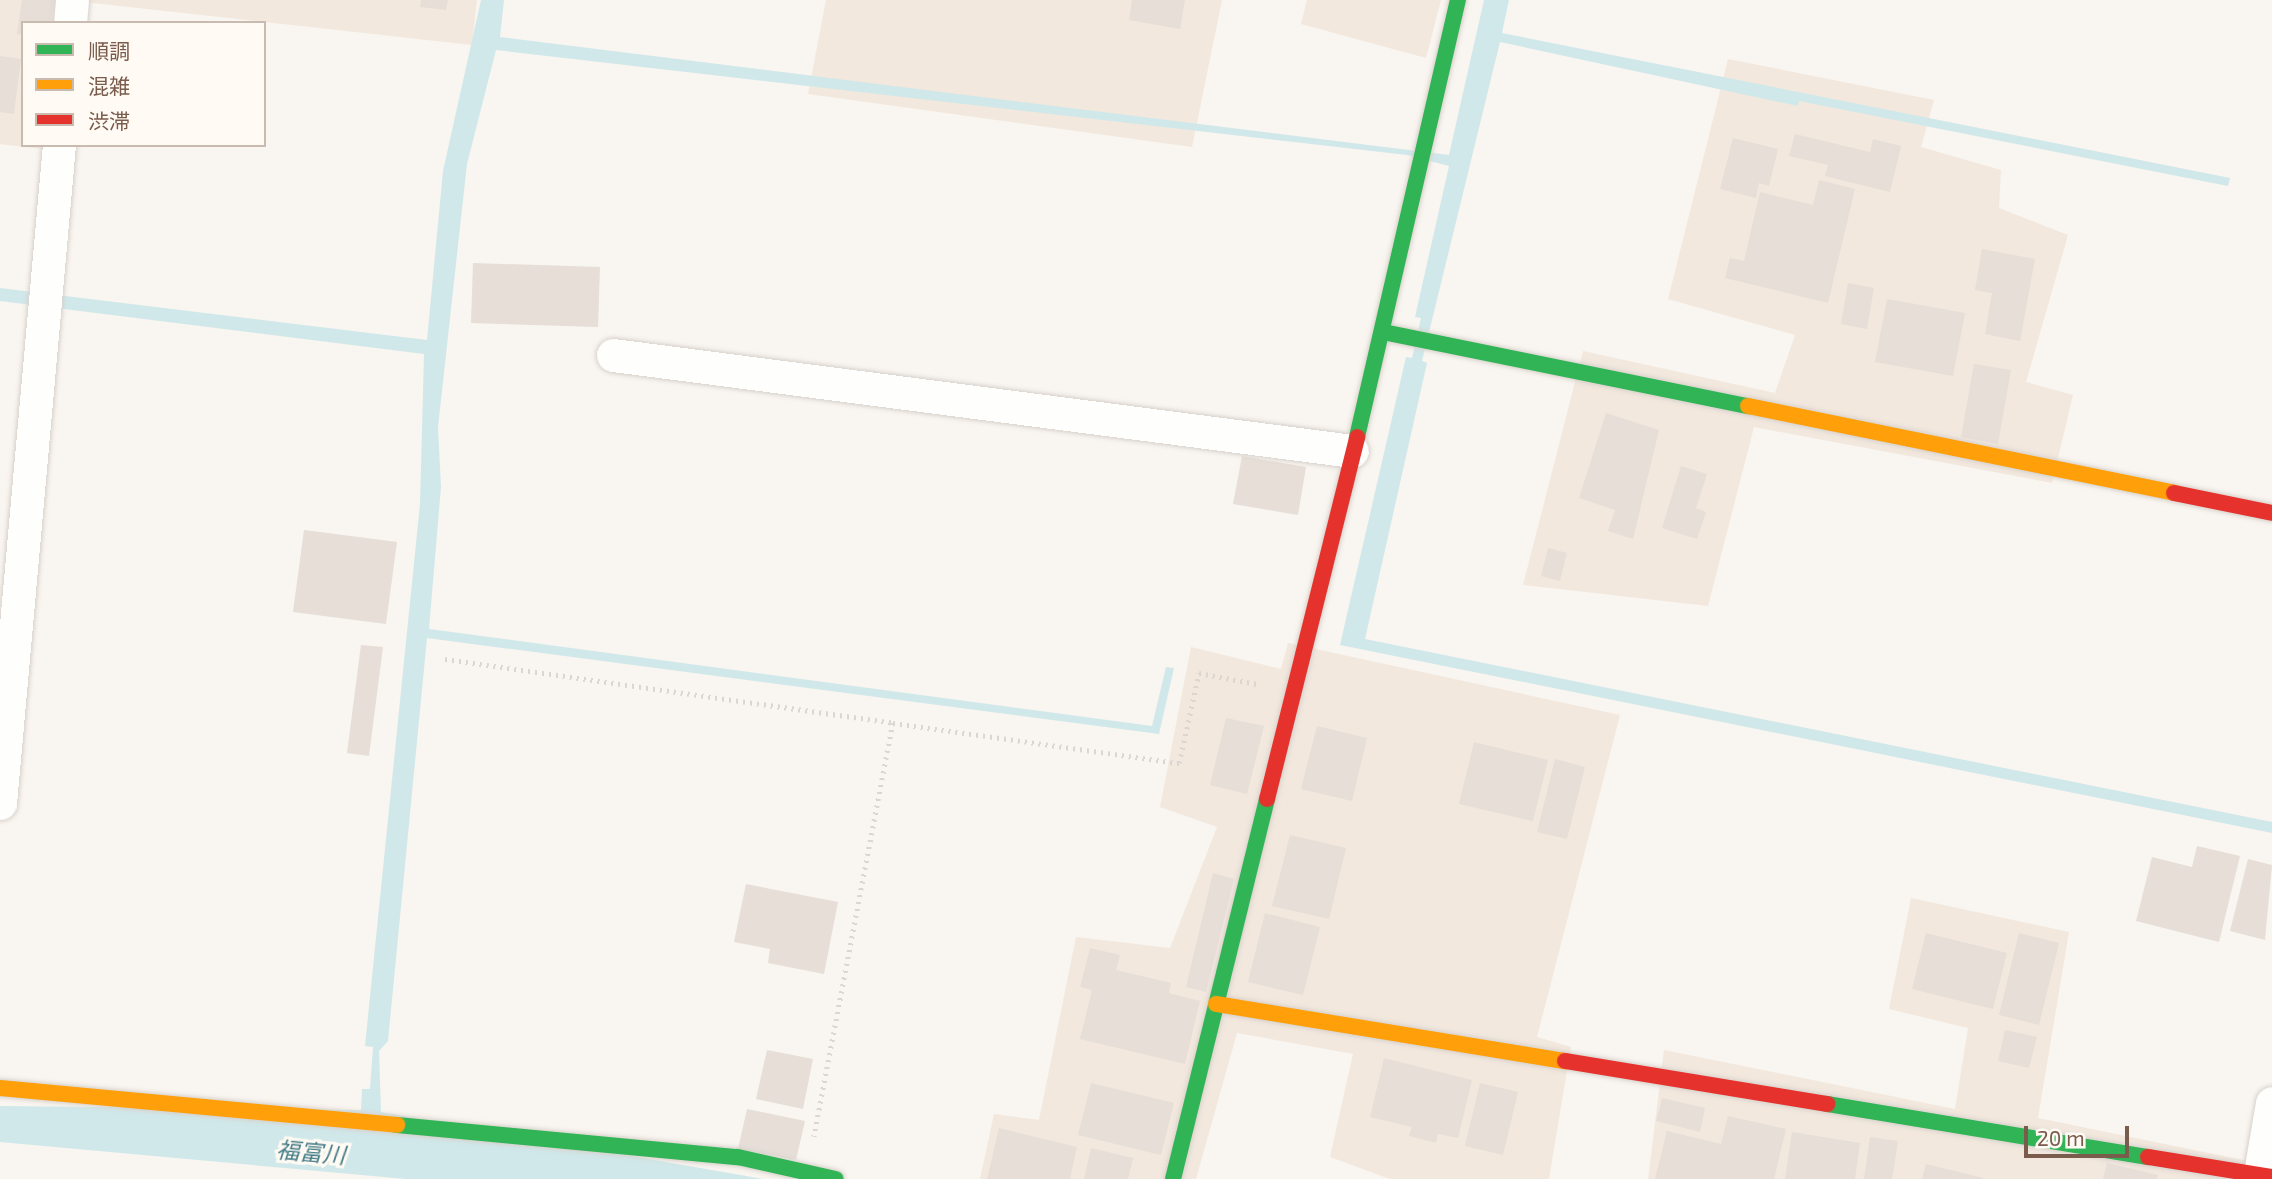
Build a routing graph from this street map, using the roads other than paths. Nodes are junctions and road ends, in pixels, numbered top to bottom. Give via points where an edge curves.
1 (72, 0) edge
2 (1458, 0) edge
3 (70, 21) edge
4 (59, 147) edge
5 (1383, 332) junction
6 (613, 355) dead end
7 (1352, 451) junction
8 (2272, 513) edge
9 (8, 641) edge
10 (0, 803) edge
11 (1216, 1004) junction
12 (0, 1088) edge
13 (2272, 1103) edge
14 (2264, 1177) edge
15 (836, 1179) edge
16 (1173, 1179) edge

1 - 3 street
2 - 5 street
4 - 9 street via 45,318
5 - 7 street
5 - 8 street
6 - 7 street
7 - 11 street
9 - 10 street
11 - 14 street
11 - 16 street
12 - 15 street via 738,1157
13 - 14 street

